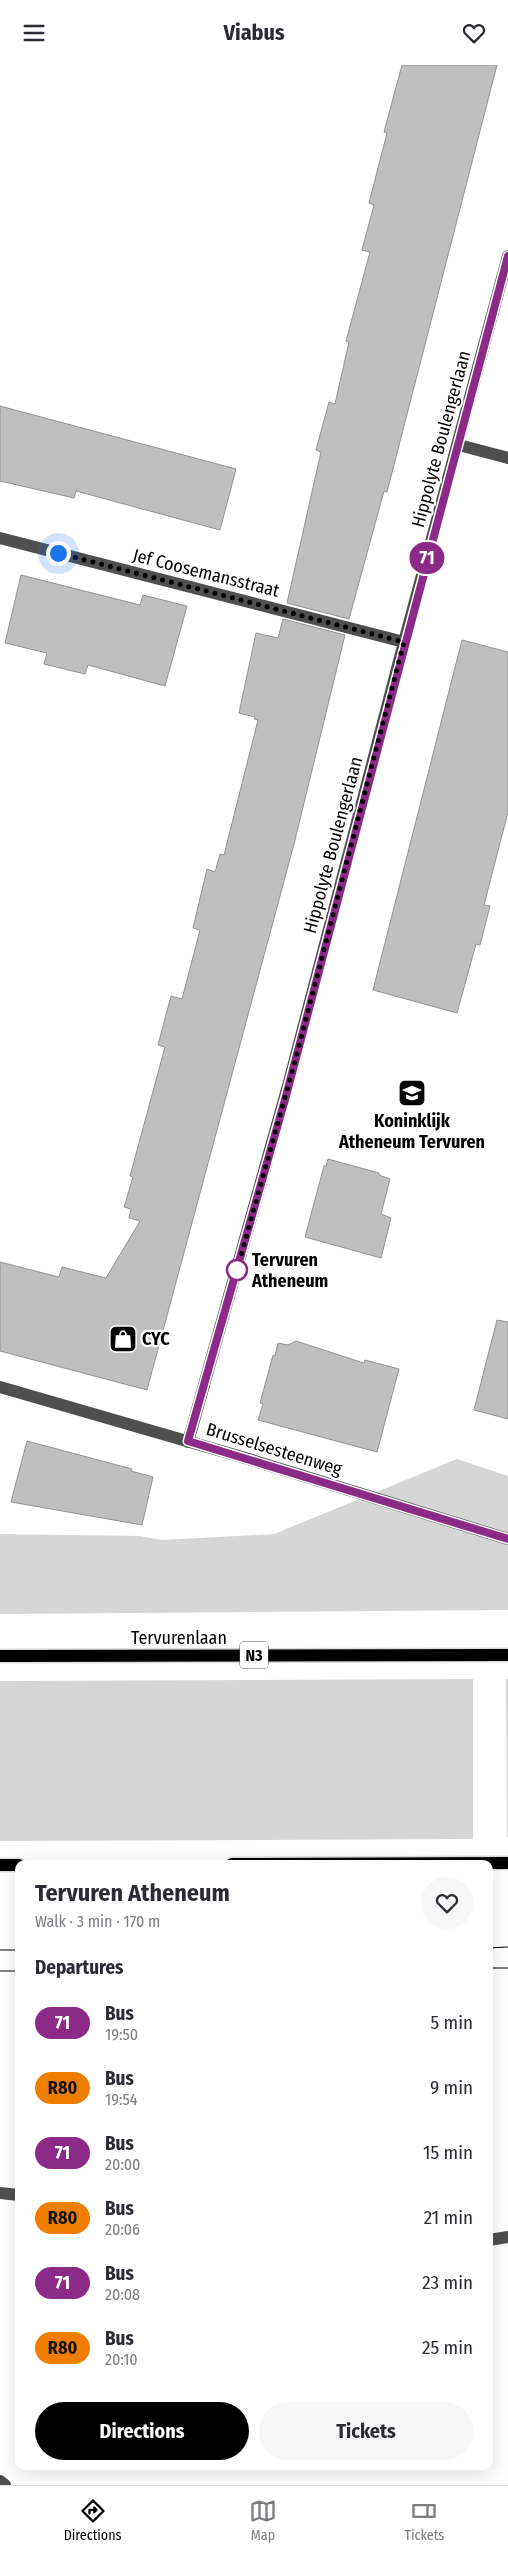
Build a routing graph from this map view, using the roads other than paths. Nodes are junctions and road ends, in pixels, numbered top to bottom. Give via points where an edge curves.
1 (508, 257) edge
2 (459, 445) junction
3 (508, 458) edge
4 (0, 538) edge
5 (404, 642) junction
6 (0, 1387) edge
7 (188, 1441) junction
8 (508, 1539) edge
9 (508, 1655) edge
10 (0, 1656) edge
11 (493, 1863) edge
12 (508, 1863) edge
13 (0, 1865) edge
14 (15, 1865) edge
15 (0, 2193) edge
16 (15, 2195) edge
17 (508, 2237) edge
18 (493, 2239) edge
19 (0, 2481) edge
20 (5, 2485) edge

1 - 2 street, Hippolyte Boulengerlaan
2 - 3 street
2 - 5 street, Hippolyte Boulengerlaan
4 - 5 street, Jef Coosemansstraat
5 - 7 street, Hippolyte Boulengerlaan via 287,1091
6 - 7 street, Brusselsesteenweg
7 - 8 street, Brusselsesteenweg
9 - 10 main road, Tervurenlaan / N3
11 - 12 main road
13 - 14 main road
15 - 16 street
17 - 18 street
19 - 20 street

